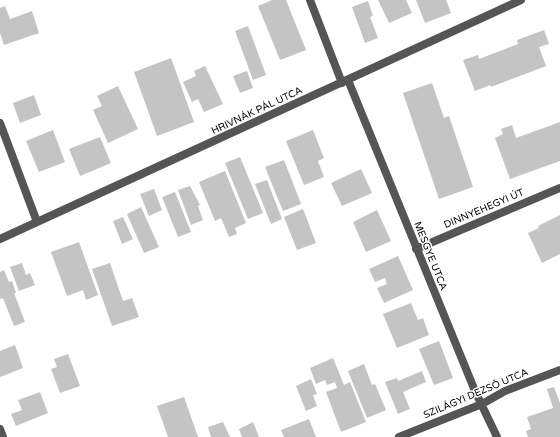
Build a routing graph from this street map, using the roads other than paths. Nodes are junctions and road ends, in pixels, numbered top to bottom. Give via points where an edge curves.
1 (310, 0) edge
2 (521, 0) edge
3 (345, 81) junction
4 (0, 123) edge
5 (560, 188) edge
6 (37, 222) junction
7 (0, 239) edge
8 (416, 249) junction
9 (560, 370) edge
10 (482, 404) junction
11 (0, 429) edge
12 (3, 437) edge
13 (399, 437) edge
14 (497, 437) edge

1 - 3 street, MESGYE UTCA
2 - 3 street, HRIVNÁK PÁL UTCA
3 - 6 street, HRIVNÁK PÁL UTCA
3 - 8 street, MESGYE UTCA
4 - 6 street
5 - 8 street, DINNYEHEGYI ÚT
6 - 7 street, HRIVNÁK PÁL UTCA
8 - 10 street, MESGYE UTCA
9 - 10 street, SZILÁGYI DEZSŐ UTCA via 506,391
10 - 13 street, SZILÁGYI DEZSŐ UTCA
10 - 14 street, MESGYE UTCA
11 - 12 street

